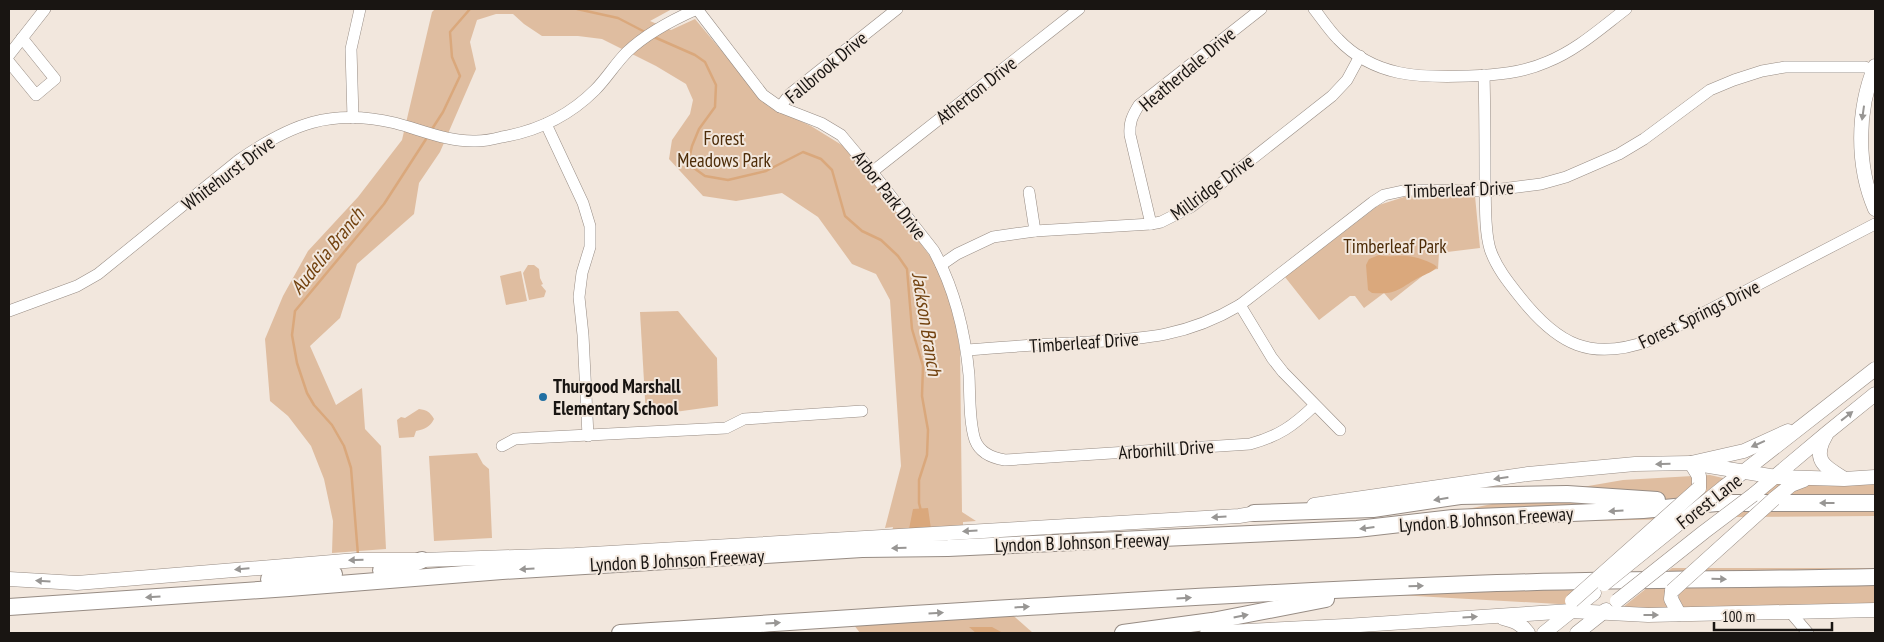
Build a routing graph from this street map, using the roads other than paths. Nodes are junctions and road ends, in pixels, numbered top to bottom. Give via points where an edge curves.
1 (45, 9) edge
2 (360, 9) edge
3 (697, 9) edge
4 (897, 9) edge
5 (1079, 9) edge
6 (1261, 9) edge
7 (1314, 9) edge
8 (1626, 9) edge
9 (22, 38) junction
10 (9, 55) edge
11 (1360, 56) junction
12 (9, 62) edge
13 (1875, 69) edge
14 (1484, 75) junction
15 (780, 108) junction
16 (353, 118) junction
17 (546, 124) junction
18 (872, 172) junction
19 (1486, 191) junction
20 (1029, 192) dead end
21 (1875, 209) edge
22 (1151, 224) junction
23 (1875, 224) edge
24 (1035, 231) junction
25 (941, 265) junction
26 (1240, 306) junction
27 (9, 311) edge
28 (967, 350) junction
29 (1875, 369) edge
30 (1875, 394) edge
31 (1314, 406) junction
32 (862, 411) dead end
33 (1803, 425) junction
34 (1340, 430) dead end
35 (1828, 432) junction
36 (588, 436) junction
37 (502, 446) dead end
38 (1005, 460) joint
39 (1691, 463) junction
40 (1746, 472) junction
41 (1776, 476) junction
42 (1812, 478) junction
43 (1844, 478) junction
44 (1875, 478) edge
45 (1717, 503) junction
46 (1875, 503) edge
47 (1254, 514) junction
48 (422, 560) junction
49 (1875, 577) edge
50 (9, 579) edge
51 (1385, 588) junction
52 (187, 595) junction
53 (1572, 606) junction
54 (9, 607) edge
55 (1875, 610) edge
56 (1602, 612) junction
57 (1792, 613) junction
58 (1679, 614) junction
59 (1490, 616) junction
60 (620, 633) edge
61 (1123, 633) edge
62 (1207, 633) edge
63 (1528, 633) edge
64 (1544, 633) edge
65 (1577, 633) edge
66 (1808, 633) edge

1 - 9 street
2 - 16 street via 351,49
3 - 15 street, Arbor Park Drive via 763,94
3 - 17 street, Whitehurst Drive via 650,33 626,53 595,90 565,114
4 - 15 street, Fallbrook Drive via 790,94
5 - 18 street, Atherton Drive
6 - 22 street, Heatherdale Drive via 1138,105 1129,124 1130,135
7 - 11 street via 1337,38
8 - 14 street via 1566,53 1546,63 1518,72
9 - 10 street
9 - 12 street via 55,79 36,95
11 - 14 street via 1398,74
11 - 22 street, Millridge Drive via 1347,80 1332,96 1191,207
13 - 19 street, Timberleaf Drive via 1795,67 1762,70 1710,90 1644,139 1591,167 1541,184
13 -> 21 main road via 1866,94 1861,131 1864,170
14 - 19 street, Forest Springs Drive
15 - 18 street, Arbor Park Drive via 821,123 841,135
16 - 17 street, Whitehurst Drive via 377,120 450,139 478,141
16 - 27 street, Whitehurst Drive via 316,121 287,130 239,160 98,274 77,286
17 - 36 street via 584,203 590,226 590,247 579,297
18 - 25 street, Arbor Park Drive via 924,237
19 - 23 street, Forest Springs Drive via 1490,248 1504,278 1549,329 1570,342 1598,349 1617,350 1651,340
19 - 26 street, Timberleaf Drive via 1407,190 1384,195
20 - 24 street
22 - 24 street, Millridge Drive
24 - 25 street, Millridge Drive via 993,237
25 - 28 street, Arbor Park Drive via 957,306
26 - 28 street, Timberleaf Drive via 1202,325 1158,337
26 - 31 street via 1272,358
28 - 38 street, Arbor Park Drive via 975,441 988,455
29 - 33 main road, Forest Lane
35 -> 30 main road, Forest Lane
31 - 34 street
31 - 38 street, Arborhill Drive via 1278,434 1250,444
32 - 36 street via 744,419 726,428
33 -> 39 main road via 1744,451
33 - 40 main road, Forest Lane
35 - 41 main road, Forest Lane
35 - 43 main road via 1820,448 1821,461
36 - 37 street via 515,439
39 - 40 main road
39 -> 47 main road via 1635,464 1528,474
39 - 53 main road, bridge via 1698,476 1699,488
40 - 41 main road
40 - 53 main road, Forest Lane, bridge via 1594,593
41 - 42 main road
41 - 56 main road, Forest Lane, bridge
42 - 43 main road
42 - 58 main road, bridge via 1791,485 1672,590 1671,599
43 - 44 main road
46 -> 45 highway, Lyndon B Johnson Freeway
45 -> 47 highway via 1567,494 1460,496 1373,509
45 -> 52 highway, Lyndon B Johnson Freeway via 1643,510 1453,518 1357,529 852,550 502,571
47 -> 48 main road via 575,555
48 -> 50 main road via 290,564 77,583
48 - 52 highway via 398,569 208,585
51 -> 49 highway
60 -> 51 highway
61 -> 51 highway via 1212,621
52 -> 54 highway, Lyndon B Johnson Freeway
53 - 56 main road
53 - 59 main road via 1536,613
53 - 64 main road, Forest Lane
55 - 57 main road
56 -> 58 main road
56 - 65 main road, Forest Lane
57 - 58 main road
57 - 66 street
62 -> 59 main road
59 - 63 main road via 1515,621

